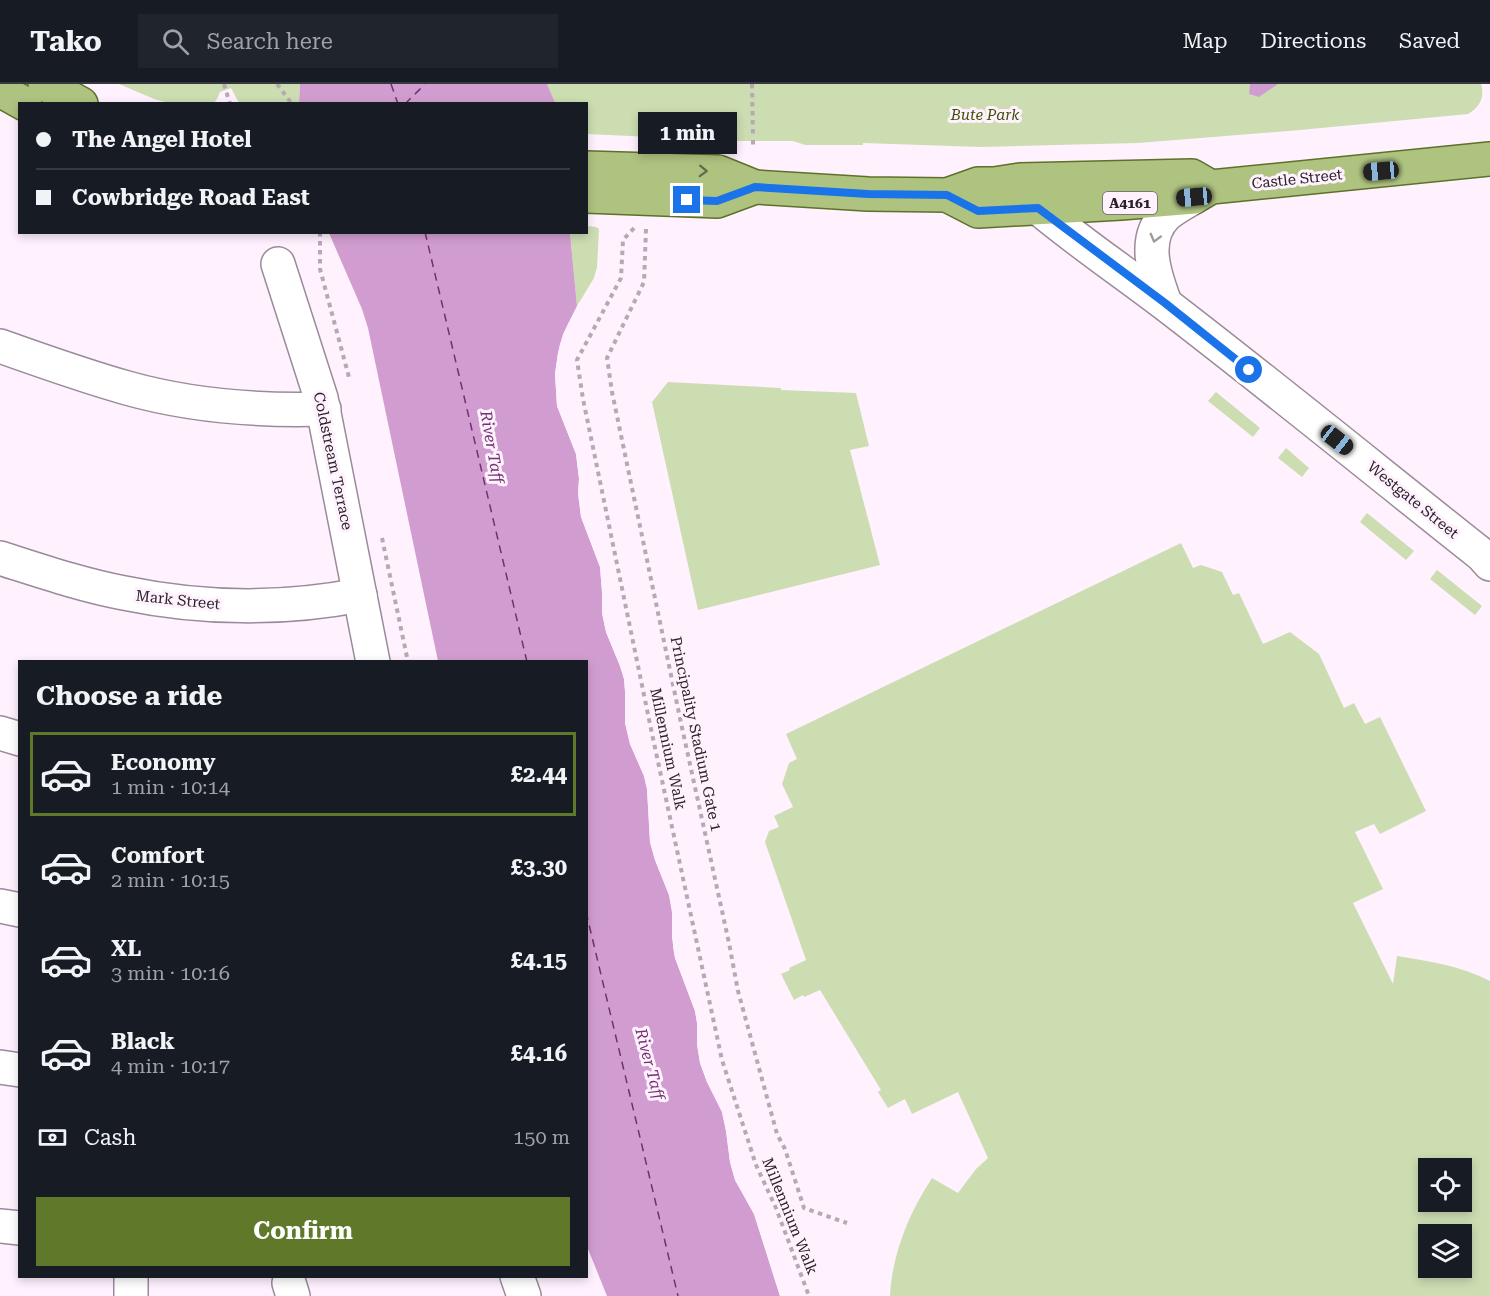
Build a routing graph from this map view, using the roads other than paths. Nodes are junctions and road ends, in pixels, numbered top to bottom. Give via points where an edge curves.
1 (45, 84) edge
2 (0, 90) edge
3 (21, 102) edge
4 (77, 102) edge
5 (1490, 159) edge
6 (1101, 179) junction
7 (592, 182) edge
8 (994, 184) junction
9 (1202, 192) junction
10 (947, 195) junction
11 (1060, 217) junction
12 (278, 264) dead end
13 (1165, 303) junction
14 (0, 346) edge
15 (324, 409) junction
16 (0, 558) edge
17 (1490, 564) edge
18 (360, 595) junction
19 (373, 660) edge
20 (0, 734) edge
21 (18, 738) edge
22 (0, 906) edge
23 (18, 910) edge
24 (0, 1067) edge
25 (18, 1070) edge
26 (0, 1226) edge
27 (18, 1228) edge
28 (132, 1278) edge
29 (518, 1278) edge
30 (131, 1296) edge
31 (524, 1296) edge

1 - 4 main road
2 - 3 main road
5 - 9 main road, Castle Street / A4161
6 - 8 main road, Castle Street / A4161
6 - 9 main road, Castle Street / A4161 via 1192,176
6 - 11 street via 1074,195
7 - 10 main road, Castle Street / A4161 via 718,172 755,187
8 - 10 main road, Castle Street / A4161 via 978,184
8 - 11 street, Westgate Street via 1020,192
9 - 11 main road, Castle Street / A4161
9 -> 13 street via 1175,208 1155,233 1152,258
10 - 11 main road, Castle Street / A4161 via 978,211
11 - 13 street, Westgate Street
12 - 15 street, Coldstream Terrace
13 - 17 street, Westgate Street
14 - 15 street via 129,389 184,401 258,410
15 - 18 street, Coldstream Terrace
16 - 18 street, Mark Street via 122,593 201,604 283,604
18 - 19 street, Coldstream Terrace
20 - 21 street
22 - 23 street
24 - 25 street
26 - 27 street
28 - 30 street
29 - 31 street

